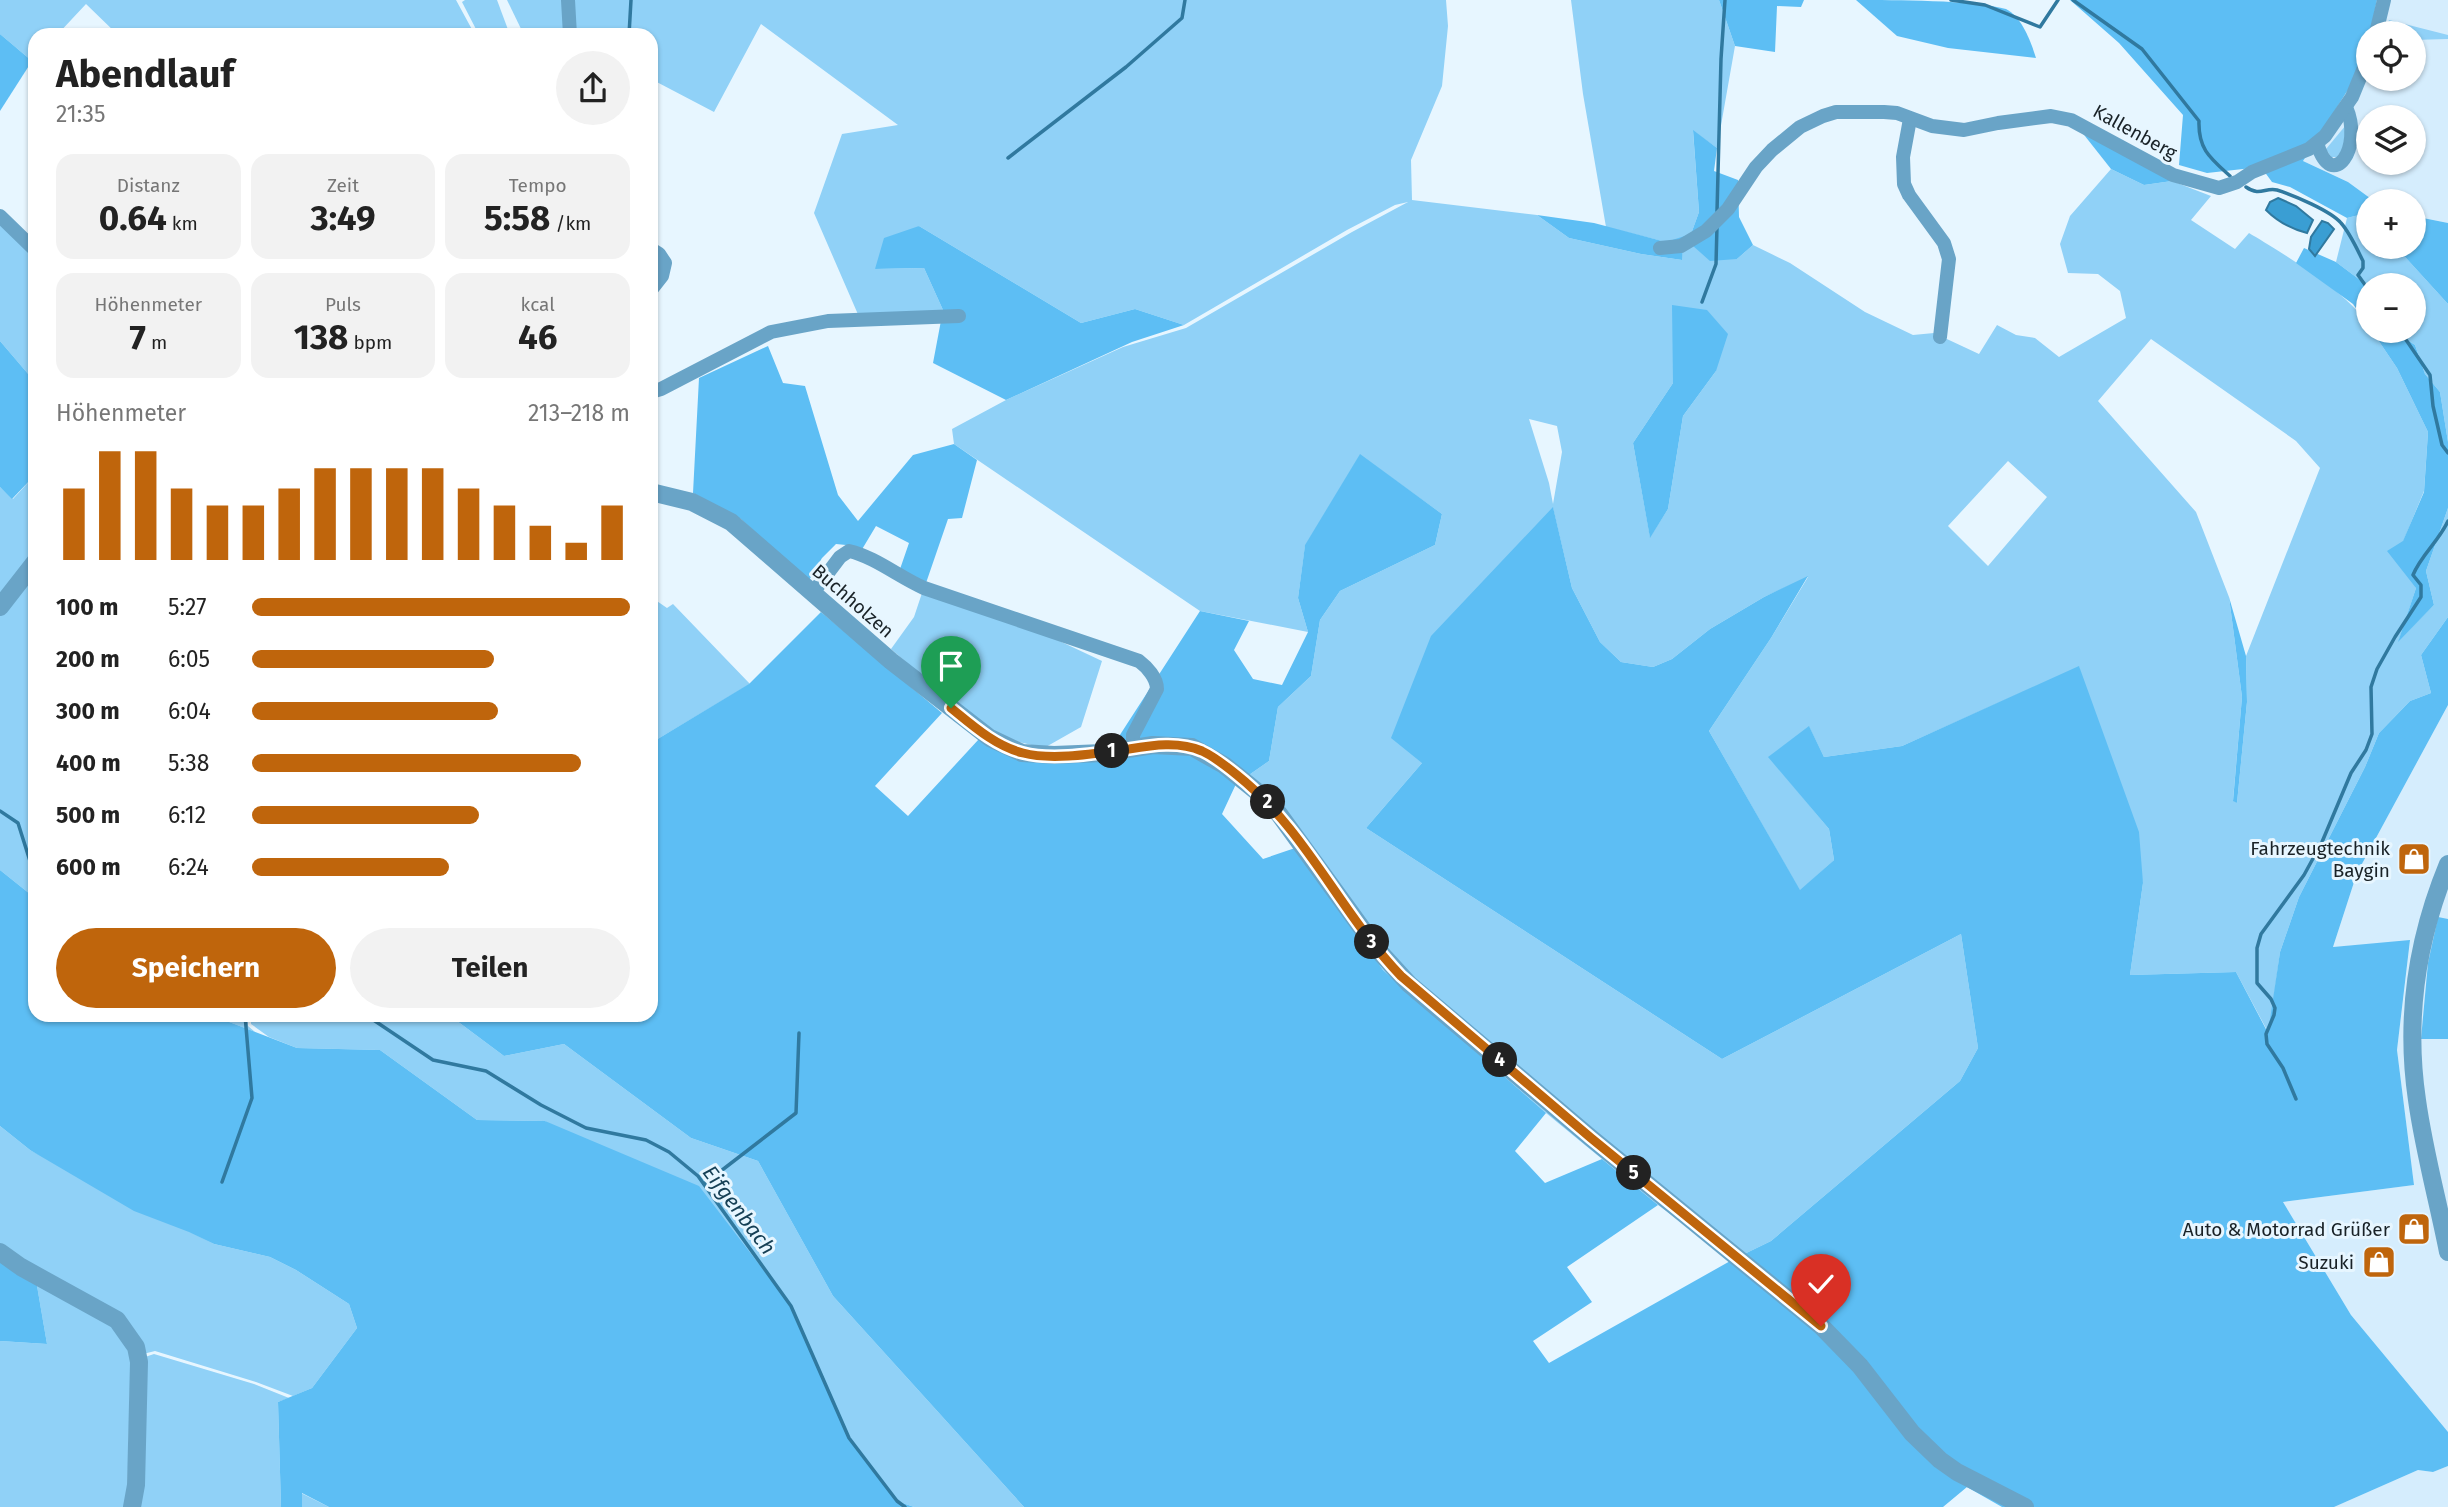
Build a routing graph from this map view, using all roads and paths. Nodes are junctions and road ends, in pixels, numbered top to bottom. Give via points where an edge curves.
1 (568, 0) edge
2 (2384, 0) edge
3 (2379, 21) edge
4 (570, 28) edge
5 (2356, 90) edge
6 (2346, 107) junction
7 (1910, 119) junction
8 (2316, 143) junction
9 (0, 216) edge
10 (28, 243) edge
11 (1660, 248) dead end
12 (658, 254) edge
13 (658, 281) edge
14 (959, 316) dead end
15 (1940, 337) dead end
16 (658, 390) edge
17 (658, 494) edge
18 (28, 571) edge
19 (812, 594) junction
20 (0, 607) edge
21 (1133, 748) junction
22 (2448, 864) edge
23 (0, 1252) edge
24 (2448, 1252) edge
25 (132, 1506) edge
26 (2025, 1507) edge

1 - 4 street
2 - 3 street
5 - 6 street, Kallenberg
6 - 8 street, Kallenberg
6 - 8 street via 2352,134 2345,160 2328,163
7 - 8 street, Kallenberg via 1964,130 2051,116 2071,120 2173,176 2219,188
7 - 11 street, Kallenberg via 1897,113 1836,112 1800,127 1756,167 1728,209 1706,231 1681,246
7 - 15 street via 1904,184 1944,243 1949,259
9 - 10 street
12 - 13 street via 665,267
14 - 16 street via 828,321 771,332
17 - 19 street, Buchholzen via 692,502 731,522
18 - 20 street
19 - 21 street, Buchholzen via 990,738 1022,753
19 - 21 street via 849,551 924,588 1139,661 1157,689 1133,736
21 - 26 street, Buchholzen via 1192,747 1212,756 1260,794 1409,984 1821,1326 1940,1460
22 - 24 street via 2423,938 2412,1032 2419,1114
23 - 25 street via 117,1320 136,1347

